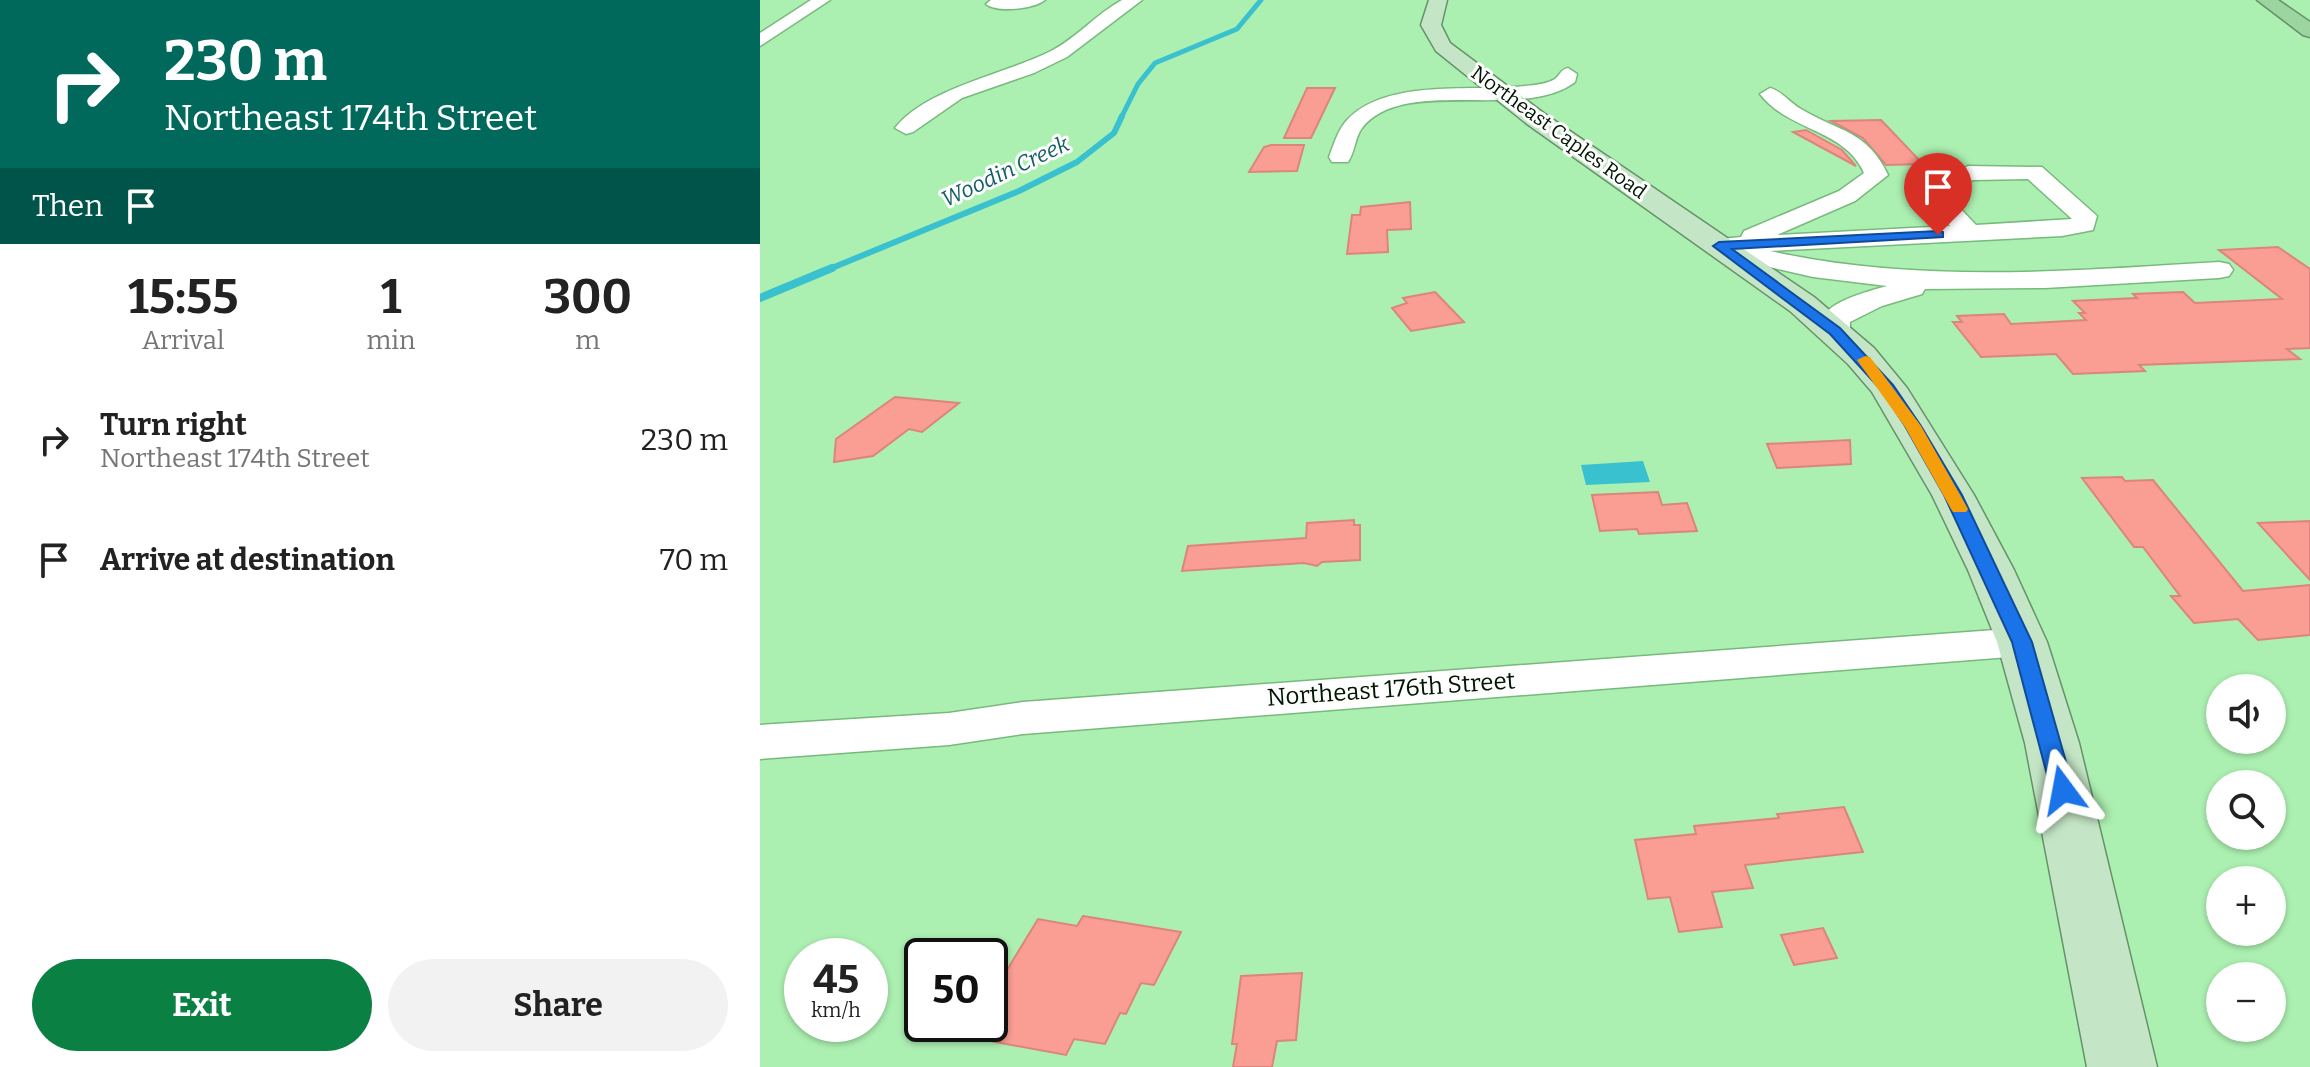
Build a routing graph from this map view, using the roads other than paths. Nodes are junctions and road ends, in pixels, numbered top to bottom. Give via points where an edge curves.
1 (822, 0) edge
2 (1037, 0) edge
3 (1134, 0) edge
4 (1438, 0) edge
5 (2266, 0) edge
6 (994, 4) dead end
7 (2310, 31) edge
8 (760, 41) edge
9 (1568, 74) dead end
10 (1770, 94) dead end
11 (1504, 95) junction
12 (906, 128) dead end
13 (1340, 157) dead end
14 (1970, 233) junction
15 (1719, 246) junction
16 (2219, 270) dead end
17 (1955, 282) junction
18 (1835, 331) junction
19 (2022, 642) junction
20 (760, 742) edge
21 (2122, 1067) edge

1 - 8 street
2 - 6 street
3 - 12 street via 1061,53 955,94
4 - 11 main road, Northeast Caples Road via 1430,21 1434,37
5 - 7 highway
9 - 11 street via 1555,86
10 - 15 street via 1780,108 1864,151 1876,175 1847,196
11 - 13 street via 1423,97 1384,105 1353,125
11 - 15 main road, Northeast Caples Road
14 - 14 street via 2084,225 2085,216 2034,172 1968,173 1942,187 1945,207
14 - 15 street
15 - 17 street via 1844,274
15 - 18 main road, Northeast Caples Road
16 - 17 street
17 - 18 street via 1871,300 1835,318
18 - 19 main road, Northeast Caples Road via 1888,388 1913,426 1985,558
19 - 20 street, Northeast 176th Street
19 - 21 main road, Northeast Caples Road via 2055,756

